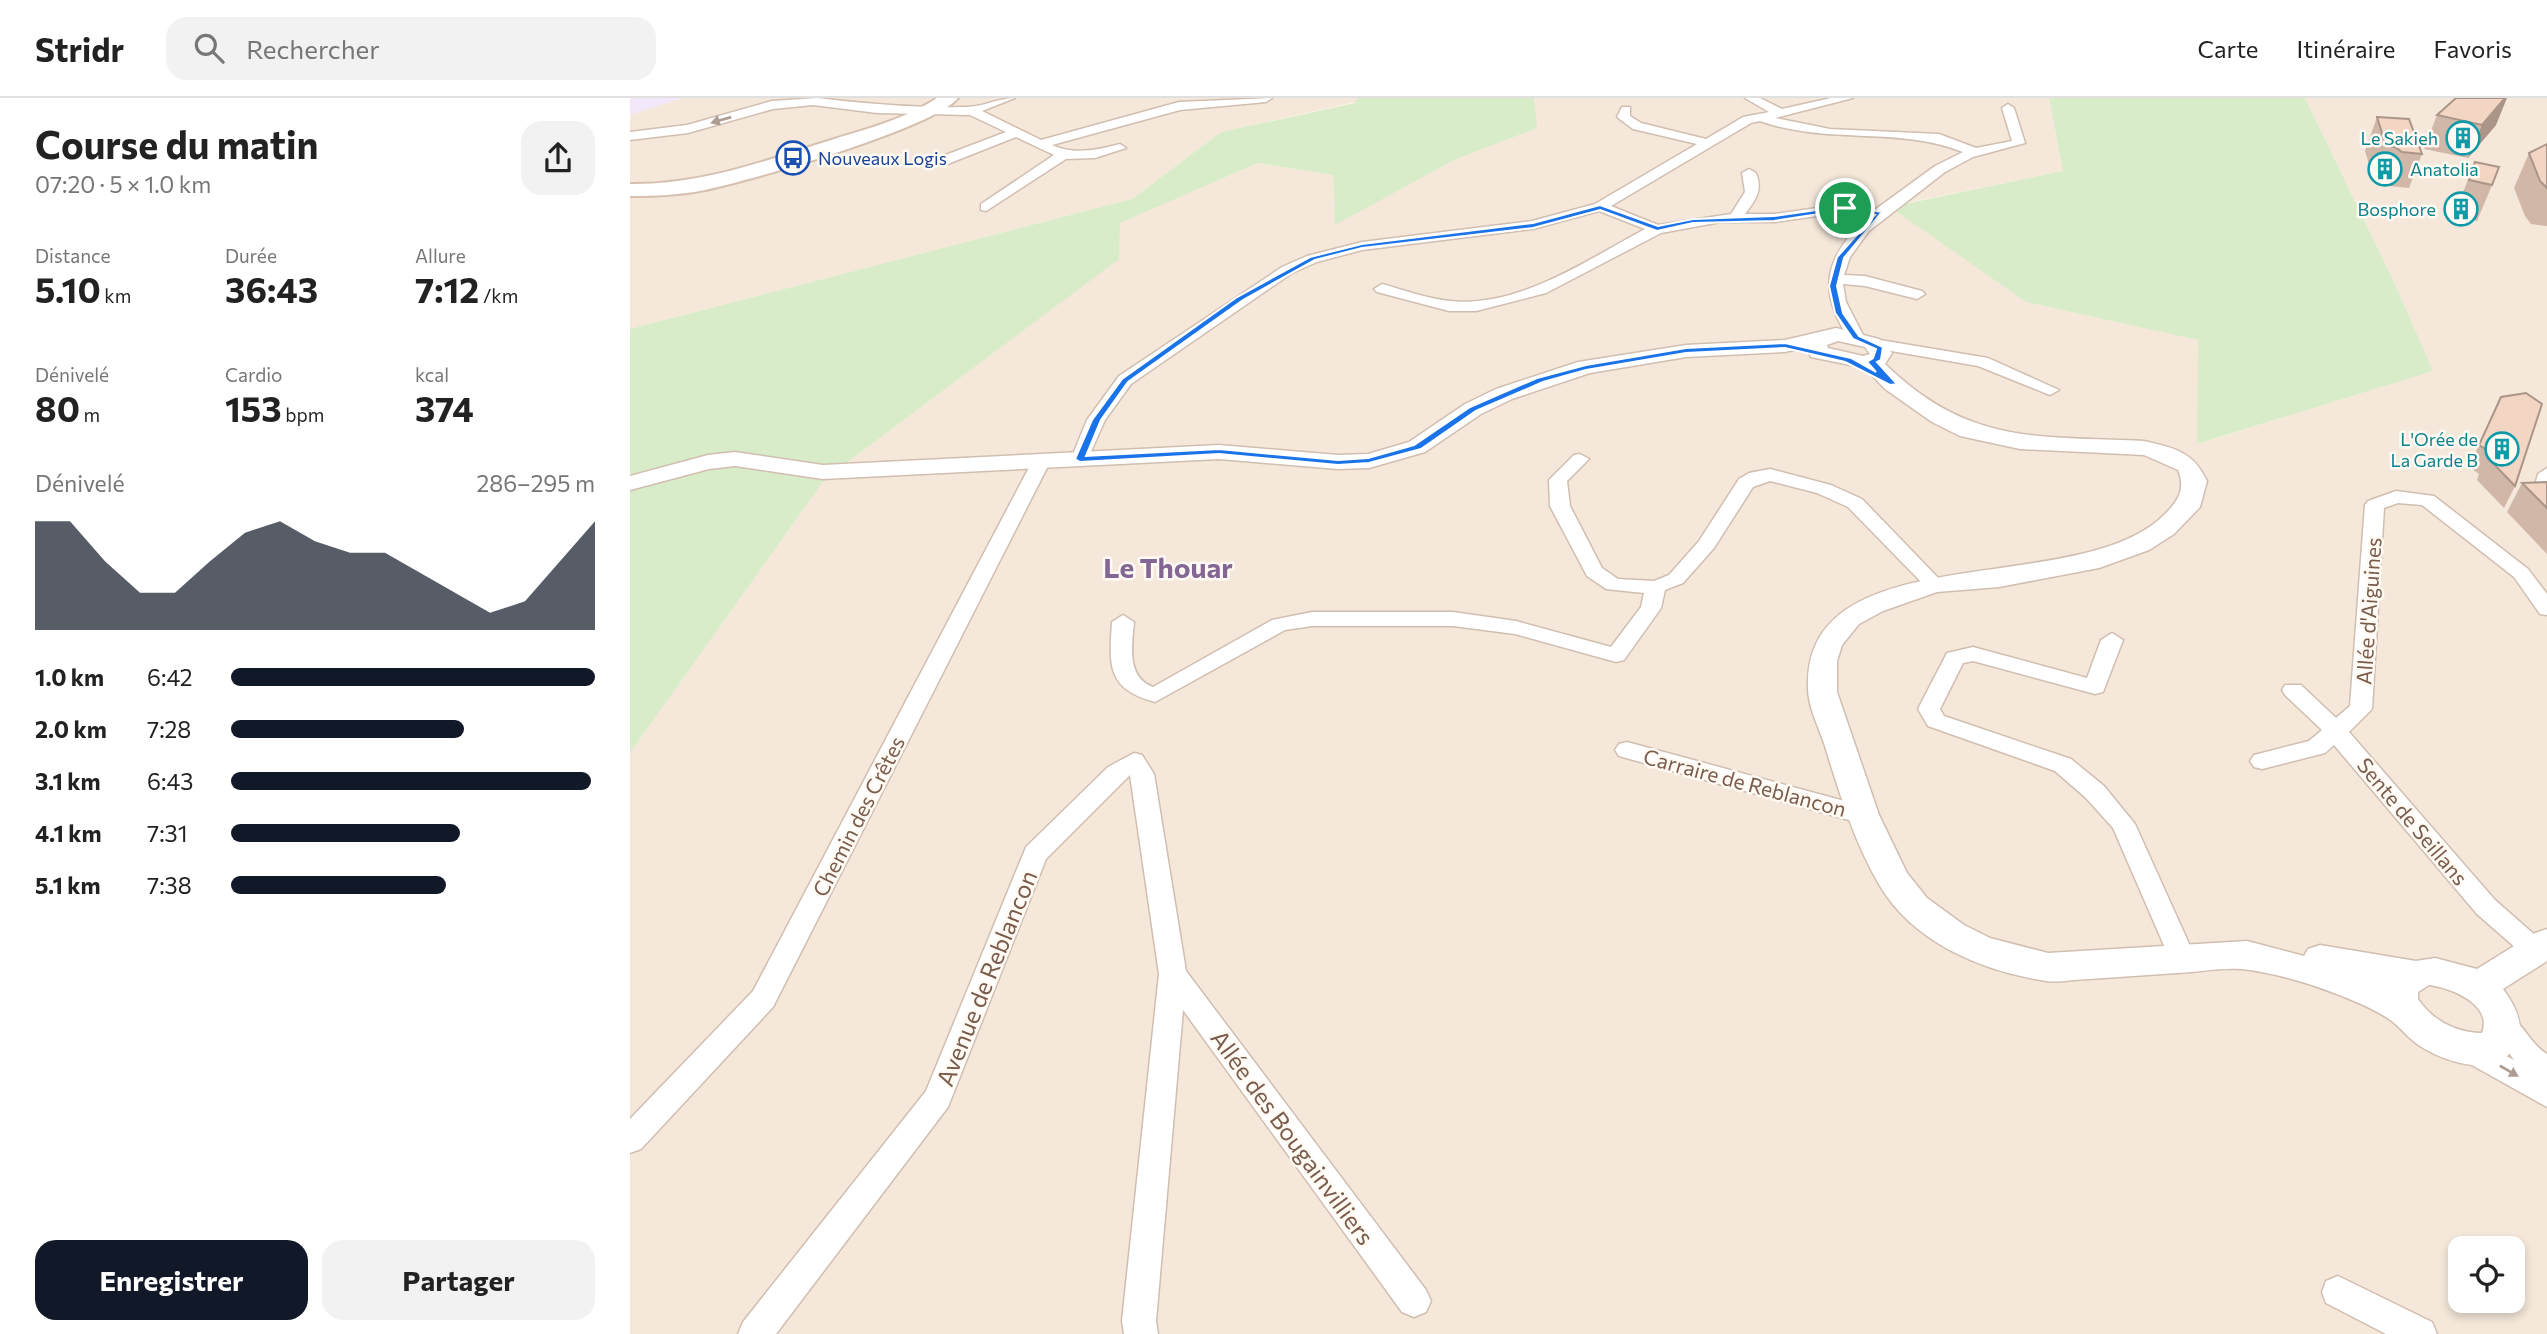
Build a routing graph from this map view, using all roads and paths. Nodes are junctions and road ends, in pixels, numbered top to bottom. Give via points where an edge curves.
1 (1009, 98) edge
2 (1266, 98) edge
3 (1751, 98) edge
4 (1847, 98) edge
5 (941, 103) edge
6 (2008, 108) dead end
7 (1626, 110) dead end
8 (972, 111) junction
9 (1777, 111) junction
10 (1759, 116) junction
11 (1015, 133) junction
12 (630, 136) edge
13 (1706, 143) junction
14 (1041, 144) junction
15 (1120, 148) dead end
16 (1974, 152) junction
17 (1063, 155) junction
18 (940, 162) dead end
19 (1749, 173) dead end
20 (630, 190) edge
21 (986, 207) dead end
22 (1600, 207) junction
23 (1880, 214) junction
24 (1734, 219) junction
25 (1657, 229) junction
26 (1835, 279) junction
27 (1382, 289) dead end
28 (1917, 294) dead end
29 (1839, 313) junction
30 (1822, 341) junction
31 (1870, 350) junction
32 (1848, 360) junction
33 (1893, 384) junction
34 (2049, 390) dead end
35 (1580, 458) dead end
36 (1080, 459) junction
37 (1041, 461) junction
38 (2547, 474) edge
39 (630, 483) edge
40 (2547, 495) edge
41 (1934, 584) junction
42 (1656, 587) junction
43 (2547, 609) edge
44 (1123, 622) dead end
45 (2112, 640) dead end
46 (2293, 690) dead end
47 (2334, 729) junction
48 (1627, 750) dead end
49 (2262, 761) dead end
50 (1863, 815) junction
51 (2541, 946) edge
52 (2247, 955) junction
53 (2182, 957) junction
54 (1173, 974) junction
55 (2413, 974) junction
56 (2478, 987) junction
57 (2403, 1010) junction
58 (2504, 1026) junction
59 (2471, 1050) junction
60 (2547, 1068) edge
61 (2547, 1094) edge
62 (630, 1140) edge
63 (2338, 1292) dead end
64 (1414, 1301) dead end
65 (755, 1334) edge
66 (1141, 1334) edge
67 (2420, 1334) edge

1 - 8 street
2 - 14 street via 1179,106
3 - 9 street
4 - 9 street
5 - 8 street
5 -> 12 street via 877,109 800,101 688,129
5 - 20 main road via 893,127 714,182 662,191
6 - 16 street via 2019,143
7 - 13 street via 1623,117 1637,127
8 - 11 street
9 - 10 street
10 - 13 street
10 - 16 street via 1830,133 1939,138
11 - 14 street
11 - 18 street
13 - 22 street
14 - 17 street
15 - 17 street
16 - 23 street via 1937,168
17 - 21 street
19 - 24 street via 1752,197
22 - 25 street
22 - 36 street via 1533,225 1362,246 1287,270 1125,380 1096,420
23 - 24 street via 1845,208
23 - 26 street via 1841,257
24 - 25 street
25 - 27 street via 1541,290 1476,306 1449,306
26 - 28 street via 1866,281
26 - 29 street
29 - 30 street
29 - 31 street
30 - 31 street
30 - 32 street
30 - 36 street via 1686,351 1586,367 1503,394 1418,447 1369,461 1219,452
31 - 32 street
31 - 33 street
31 - 34 street via 1982,362
32 - 33 street
33 - 41 street via 1968,431 2020,442 2144,448 2188,466 2195,481 2191,502 2165,529 2140,545 2099,560 1999,579
35 - 42 street via 1558,480 1560,506 1594,572 1613,584
36 - 37 street
37 - 39 street via 823,472 735,459 675,469
37 - 62 street, Chemin des Crêtes via 763,999
38 - 40 street via 2543,489
41 - 42 street via 1855,503 1824,489 1770,475 1746,484 1707,544 1676,579
41 - 50 street via 1849,618 1829,643 1823,661 1822,692
42 - 44 street via 1651,608 1616,655 1517,628 1453,619 1312,619 1279,625 1155,695 1134,688 1126,679
43 - 47 street, Allée d'Aiguines via 2521,573 2427,500 2396,497 2375,505 2361,709
45 - 53 street via 2095,687 1973,654 1955,658 1929,709 1936,722 2063,765 2095,792 2123,824
46 - 47 street, Sente de Seillans
47 - 49 street, Allée d'Aiguines via 2317,747
47 - 51 street, Sente de Seillans via 2486,907
48 - 50 street, Carraire de Reblancon
50 - 53 street via 1894,880 1915,907 1981,950 2048,967
51 - 56 street
52 - 53 street
52 - 55 street via 2285,953
52 - 57 street via 2341,980
54 - 64 street, Allée des Bougainvilliers
54 - 65 street, Avenue de Reblancon via 1142,775 1134,761 1116,773 1035,854 938,1098
54 - 66 street, Avenue de Reblancon
55 - 56 street via 2445,972
55 - 57 street via 2402,985
56 - 58 street via 2496,1006
57 - 59 street via 2433,1038
58 - 59 street via 2498,1041
58 - 60 street via 2529,1058
59 -> 61 street
63 - 67 street

